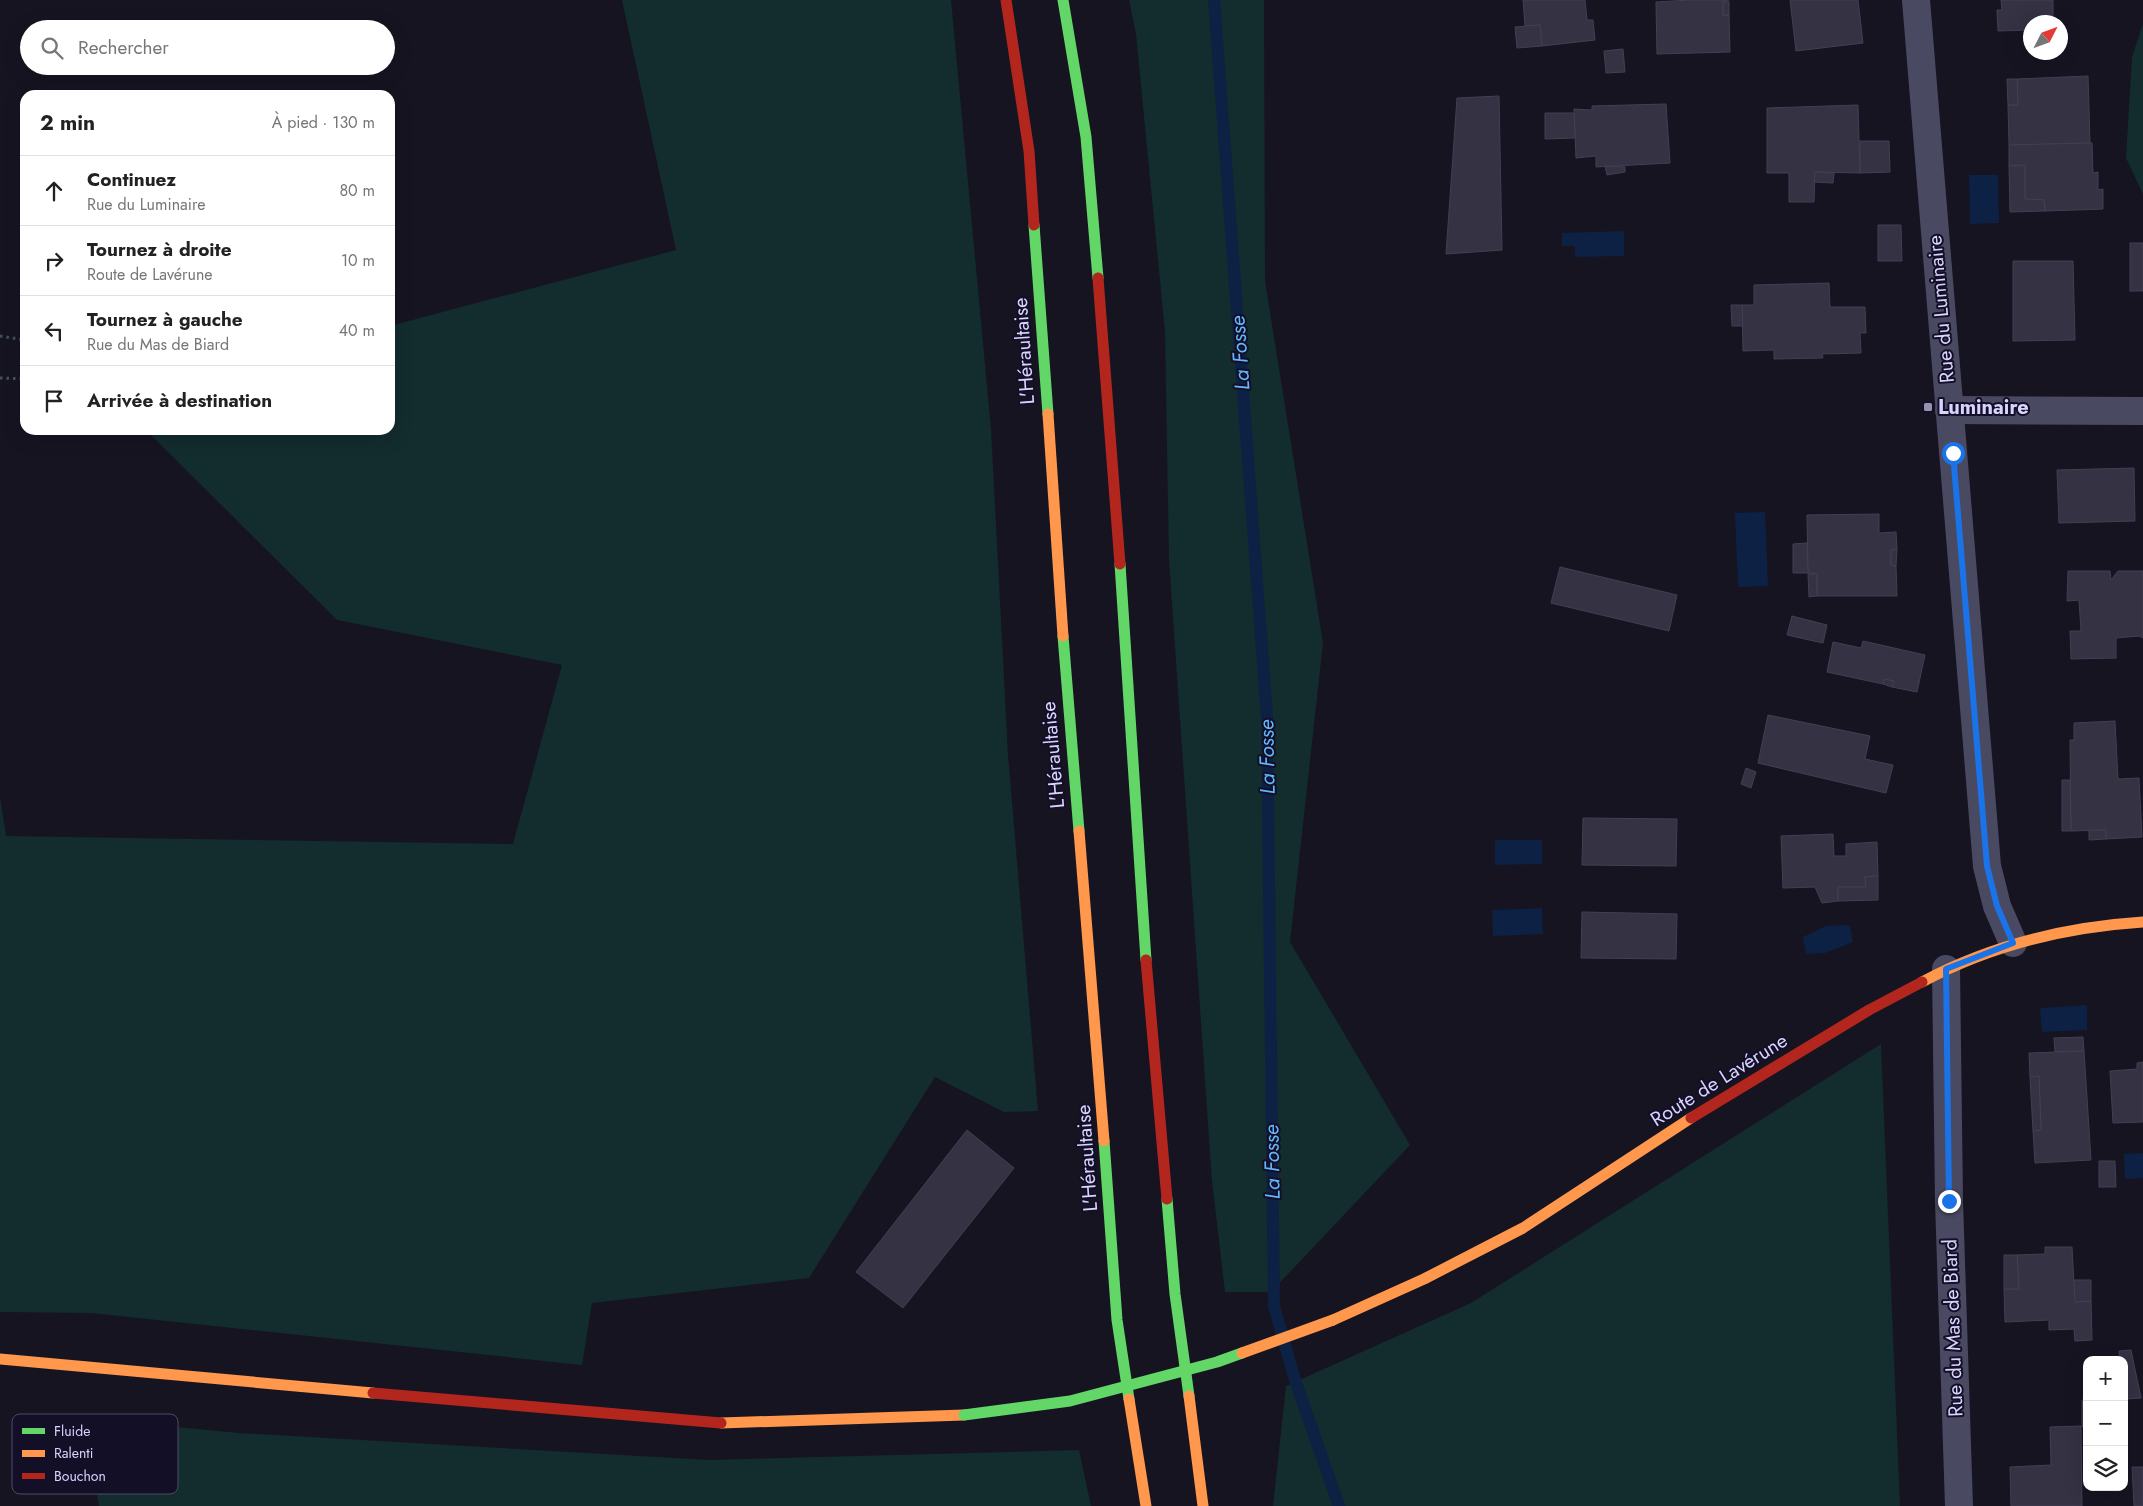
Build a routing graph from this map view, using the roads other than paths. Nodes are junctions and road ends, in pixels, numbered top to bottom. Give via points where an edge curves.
1 (1006, 0) edge
2 (1063, 0) edge
3 (1916, 0) edge
4 (1949, 410) junction
5 (2143, 411) edge
6 (2143, 922) edge
7 (2013, 943) junction
8 (1946, 969) junction
9 (0, 1359) edge
10 (1146, 1506) edge
11 (1203, 1506) edge
12 (1959, 1506) edge

1 - 10 main road, L'Héraultaise via 1029,151 1117,1320
2 - 11 main road via 1086,136 1114,476 1148,992 1175,1294
3 - 4 street, Rue du Luminaire
4 - 5 street
4 - 7 street, Rue du Luminaire via 1987,866 1997,906
6 - 7 main road, Route de Lavérune via 2100,925
7 - 8 main road, Route de Lavérune
8 - 9 main road, Route de Lavérune, bridge via 1869,1010 1732,1091 1523,1228 1424,1279 1333,1320 1218,1362 1070,1401 964,1415 707,1423
8 - 12 street, Rue du Mas de Biard via 1949,1201

